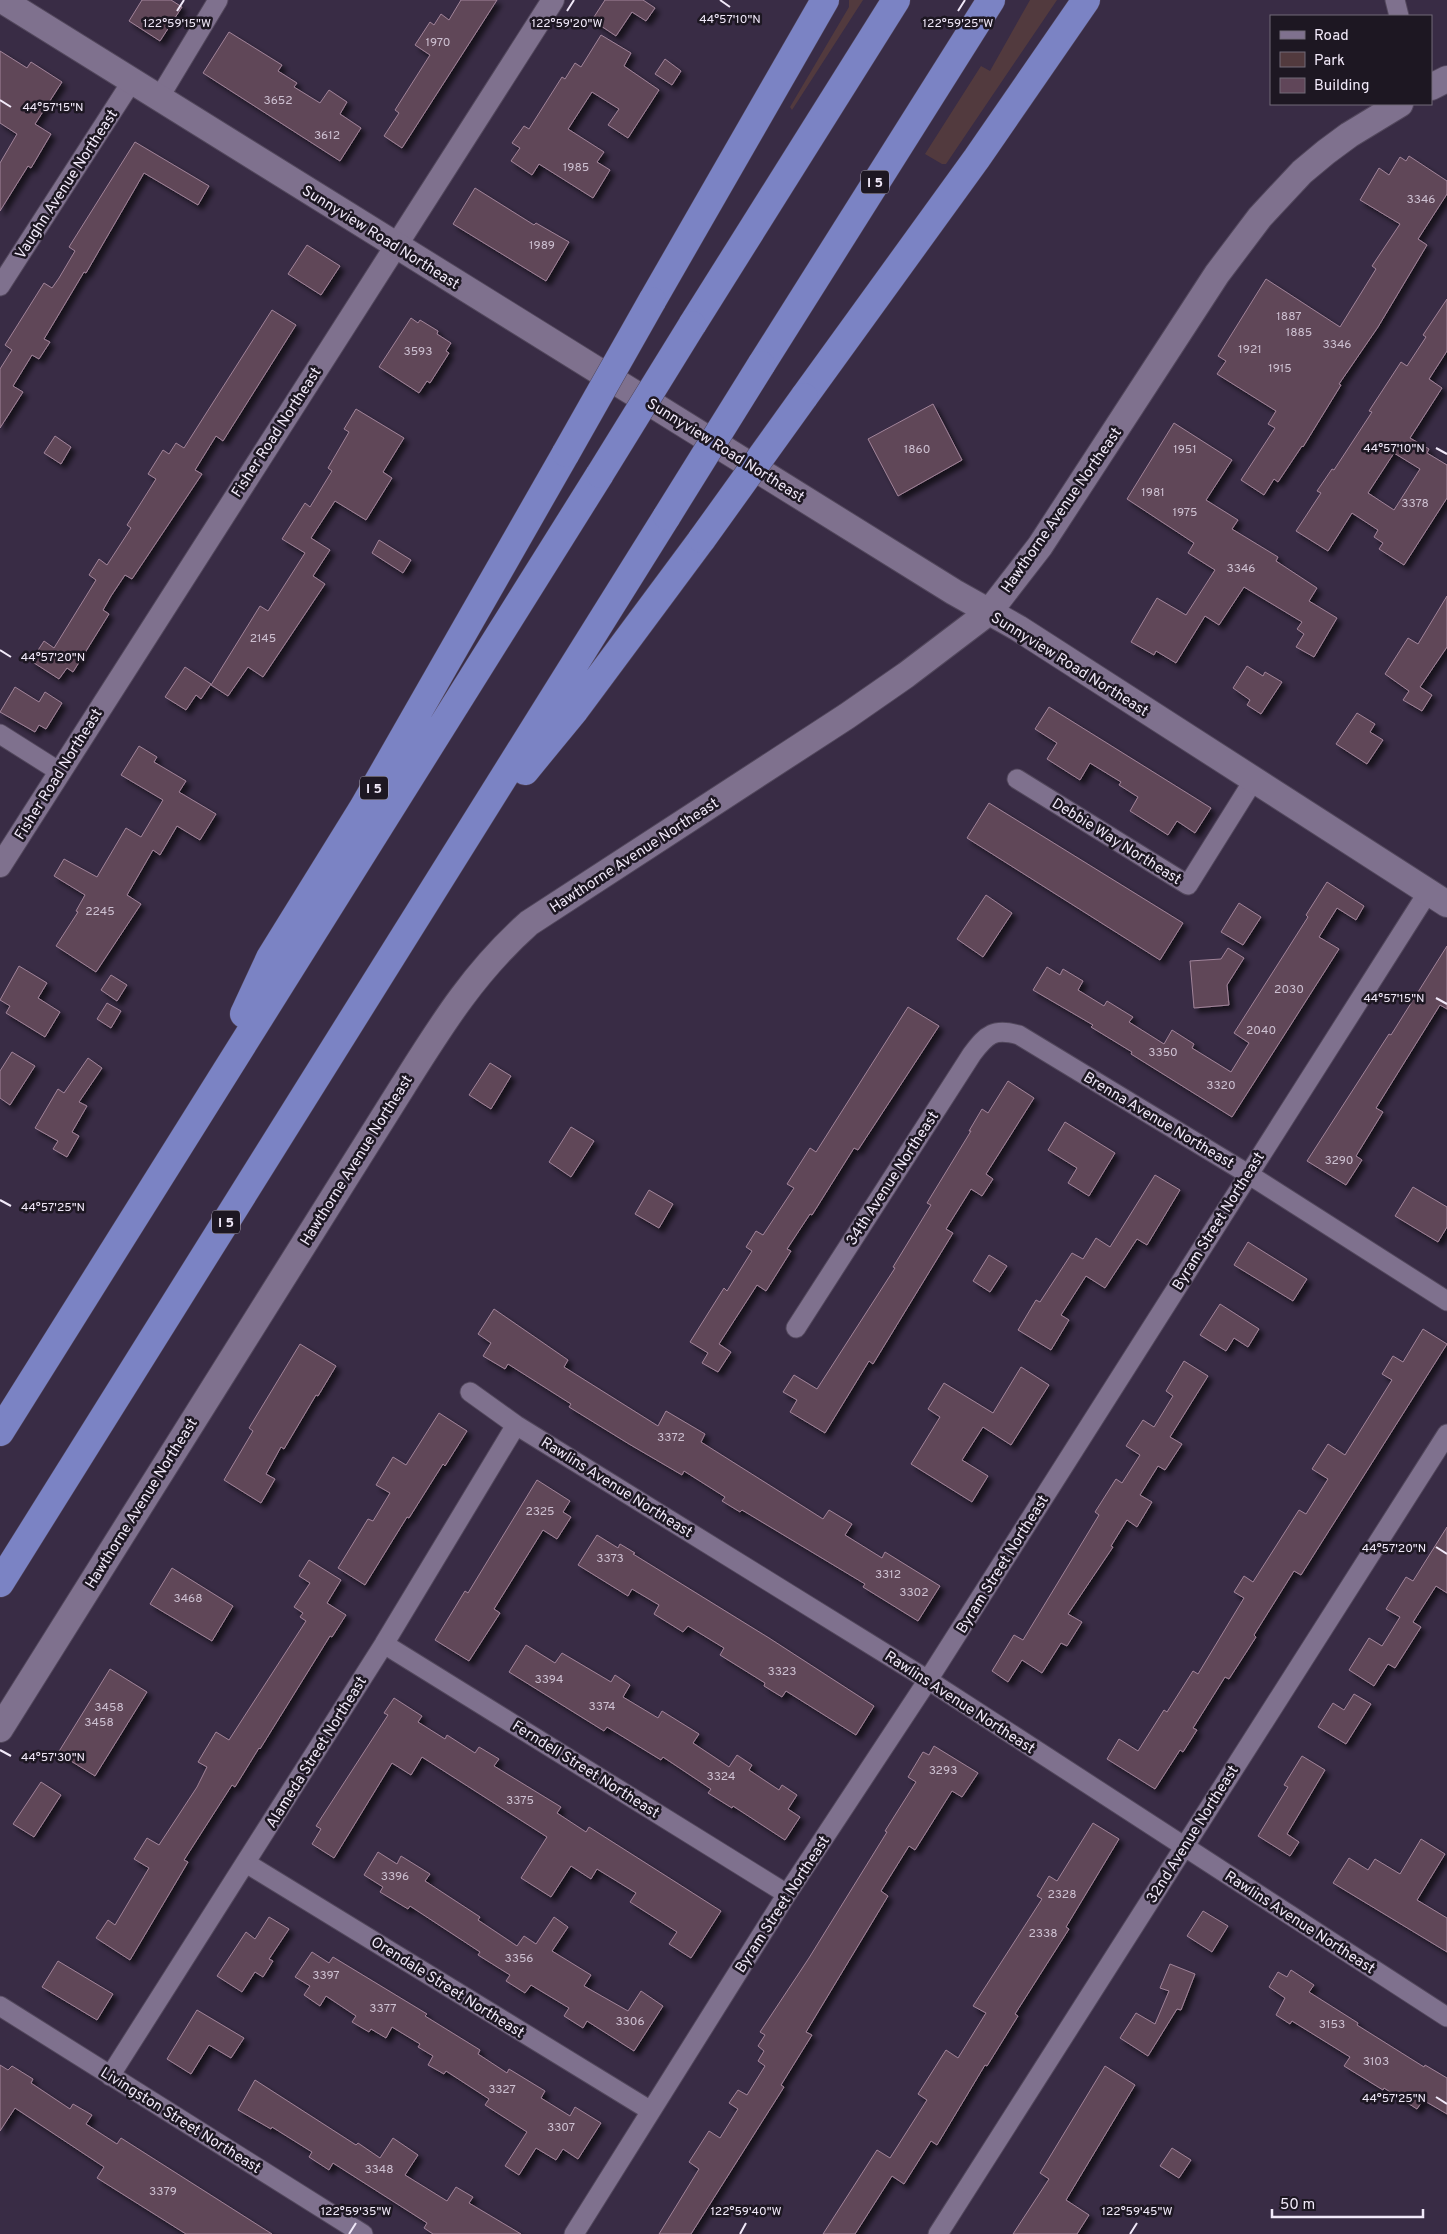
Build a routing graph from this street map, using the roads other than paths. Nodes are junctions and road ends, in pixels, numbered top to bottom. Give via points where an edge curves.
1 (2, 0) edge
2 (218, 0) edge
3 (553, 0) edge
4 (825, 0) edge
5 (896, 0) edge
6 (991, 0) edge
7 (1086, 0) edge
8 (1395, 0) edge
9 (1399, 15) edge
10 (1447, 79) edge
11 (132, 81) junction
12 (1432, 86) edge
13 (158, 98) junction
14 (1398, 105) edge
15 (397, 246) junction
16 (0, 286) edge
17 (989, 612) junction
18 (0, 734) edge
19 (60, 772) junction
20 (1017, 779) dead end
21 (1253, 781) junction
22 (452, 861) junction
23 (0, 866) edge
24 (1437, 898) edge
25 (993, 1033) joint
26 (191, 1126) junction
27 (1248, 1174) junction
28 (1447, 1301) edge
29 (796, 1328) dead end
30 (470, 1392) dead end
31 (516, 1425) junction
32 (0, 1432) edge
33 (1447, 1434) edge
34 (0, 1583) edge
35 (384, 1644) junction
36 (928, 1680) junction
37 (0, 1729) edge
38 (1184, 1847) junction
39 (246, 1863) junction
40 (787, 1894) junction
41 (0, 2006) edge
42 (1447, 2017) edge
43 (110, 2076) junction
44 (651, 2112) junction
45 (363, 2234) edge
46 (574, 2234) edge
47 (938, 2234) edge

1 - 11 main road, Sunnyview Road Northeast
2 - 13 street
3 - 15 street, Fisher Road Northeast
4 - 26 highway, I 5, bridge via 363,808 270,958
5 - 26 highway, I 5, bridge
6 - 22 highway, I 5, bridge
7 - 22 highway, bridge via 702,540 575,710
8 - 9 street
10 - 12 main road
11 - 13 main road, Sunnyview Road Northeast
11 - 16 street, Vaughn Avenue Northeast
13 - 15 main road, Sunnyview Road Northeast
14 - 17 main road, Hawthorne Avenue Northeast via 1326,152 1302,172 1260,217 1217,274 1040,546
15 - 17 main road, Sunnyview Road Northeast
15 - 19 street, Fisher Road Northeast
17 - 21 main road, Sunnyview Road Northeast
17 - 37 main road, Hawthorne Avenue Northeast via 847,716 537,918 504,945 456,1003
18 - 19 street
19 - 23 street, Fisher Road Northeast
20 - 21 street, Debbie Way Northeast via 1188,886
21 - 24 main road, Sunnyview Road Northeast
22 - 34 highway, I 5
24 - 27 street, Byram Street Northeast
25 - 27 street, Brenna Avenue Northeast via 1005,1031 1019,1035
25 - 29 street, 34th Avenue Northeast via 982,1040 972,1054
26 - 32 highway, I 5
27 - 28 street, Brenna Avenue Northeast
27 - 36 street, Byram Street Northeast
30 - 31 street, Rawlins Avenue Northeast
31 - 35 street, Alameda Street Northeast
31 - 36 street, Rawlins Avenue Northeast
33 - 38 street, 32nd Avenue Northeast
35 - 39 street, Alameda Street Northeast
35 - 40 street, Ferndell Street Northeast
36 - 38 street, Rawlins Avenue Northeast
36 - 40 street, Byram Street Northeast
38 - 42 street, Rawlins Avenue Northeast
38 - 47 street, 32nd Avenue Northeast
39 - 43 street, Alameda Street Northeast
39 - 44 street, Orendale Street Northeast
40 - 44 street, Byram Street Northeast
41 - 43 street, Livingston Street Northeast
43 - 45 street, Livingston Street Northeast
44 - 46 street, Byram Street Northeast

